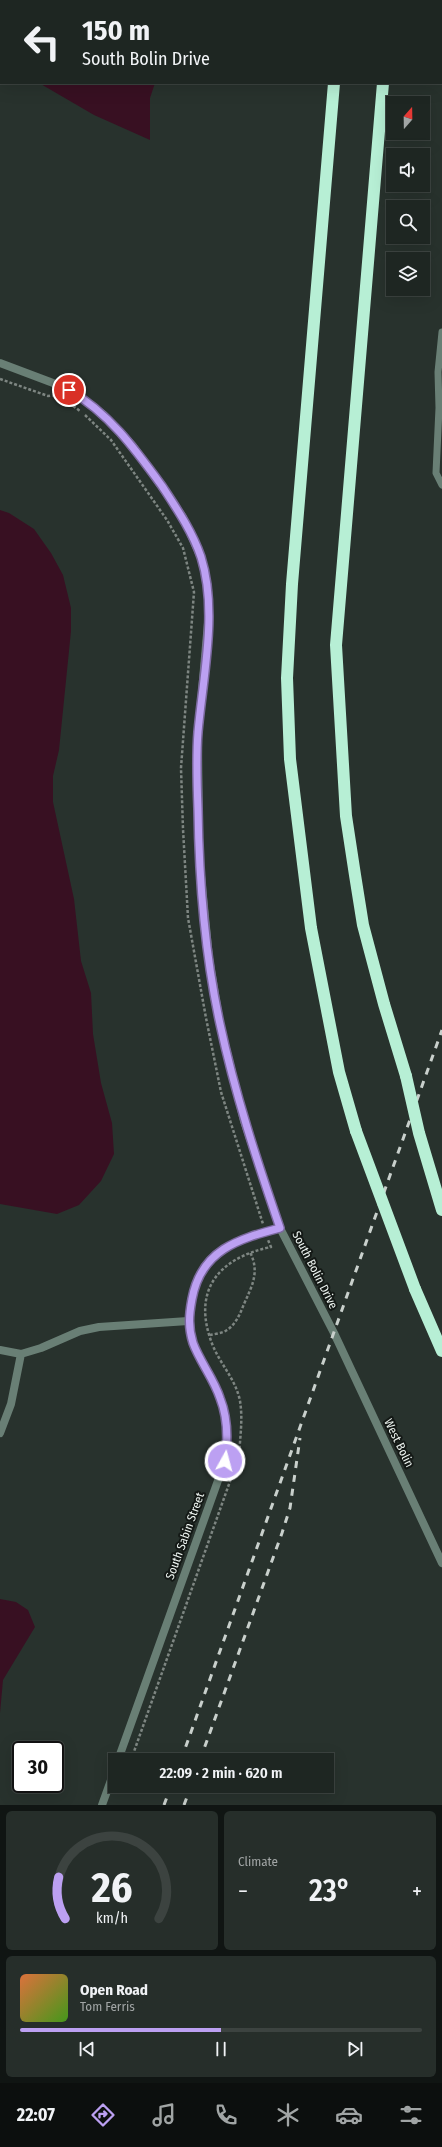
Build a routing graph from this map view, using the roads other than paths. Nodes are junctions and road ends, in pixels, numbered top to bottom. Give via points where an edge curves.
1 (334, 84) edge
2 (383, 84) edge
3 (442, 332) edge
4 (0, 363) edge
5 (442, 484) edge
6 (442, 1210) edge
7 (280, 1228) junction
8 (188, 1321) junction
9 (334, 1333) joint
10 (0, 1350) edge
11 (442, 1351) edge
12 (21, 1354) junction
13 (0, 1434) edge
14 (442, 1563) edge
15 (120, 1753) edge
16 (108, 1788) edge
17 (102, 1805) edge

1 - 11 highway, bridge via 292,584 287,678 290,759 311,928 339,1072 356,1131 415,1289
2 - 6 highway, bridge via 336,645 346,808 365,932
3 - 5 lane via 438,372 436,473
4 - 7 street, South Bolin Drive via 69,390 104,415 133,446 182,517 201,558 208,588 209,611 198,736 198,810 199,854 209,958 220,1024 244,1121
7 - 8 street, South Sabin Street via 236,1241 212,1258 198,1278
7 - 9 street, South Bolin Drive
8 - 12 street via 80,1331
8 - 15 street, South Sabin Street via 193,1344 220,1398 227,1428 227,1445 222,1468
9 - 14 street, West Bolin
10 - 12 street
12 - 13 street via 11,1404
16 - 17 street

